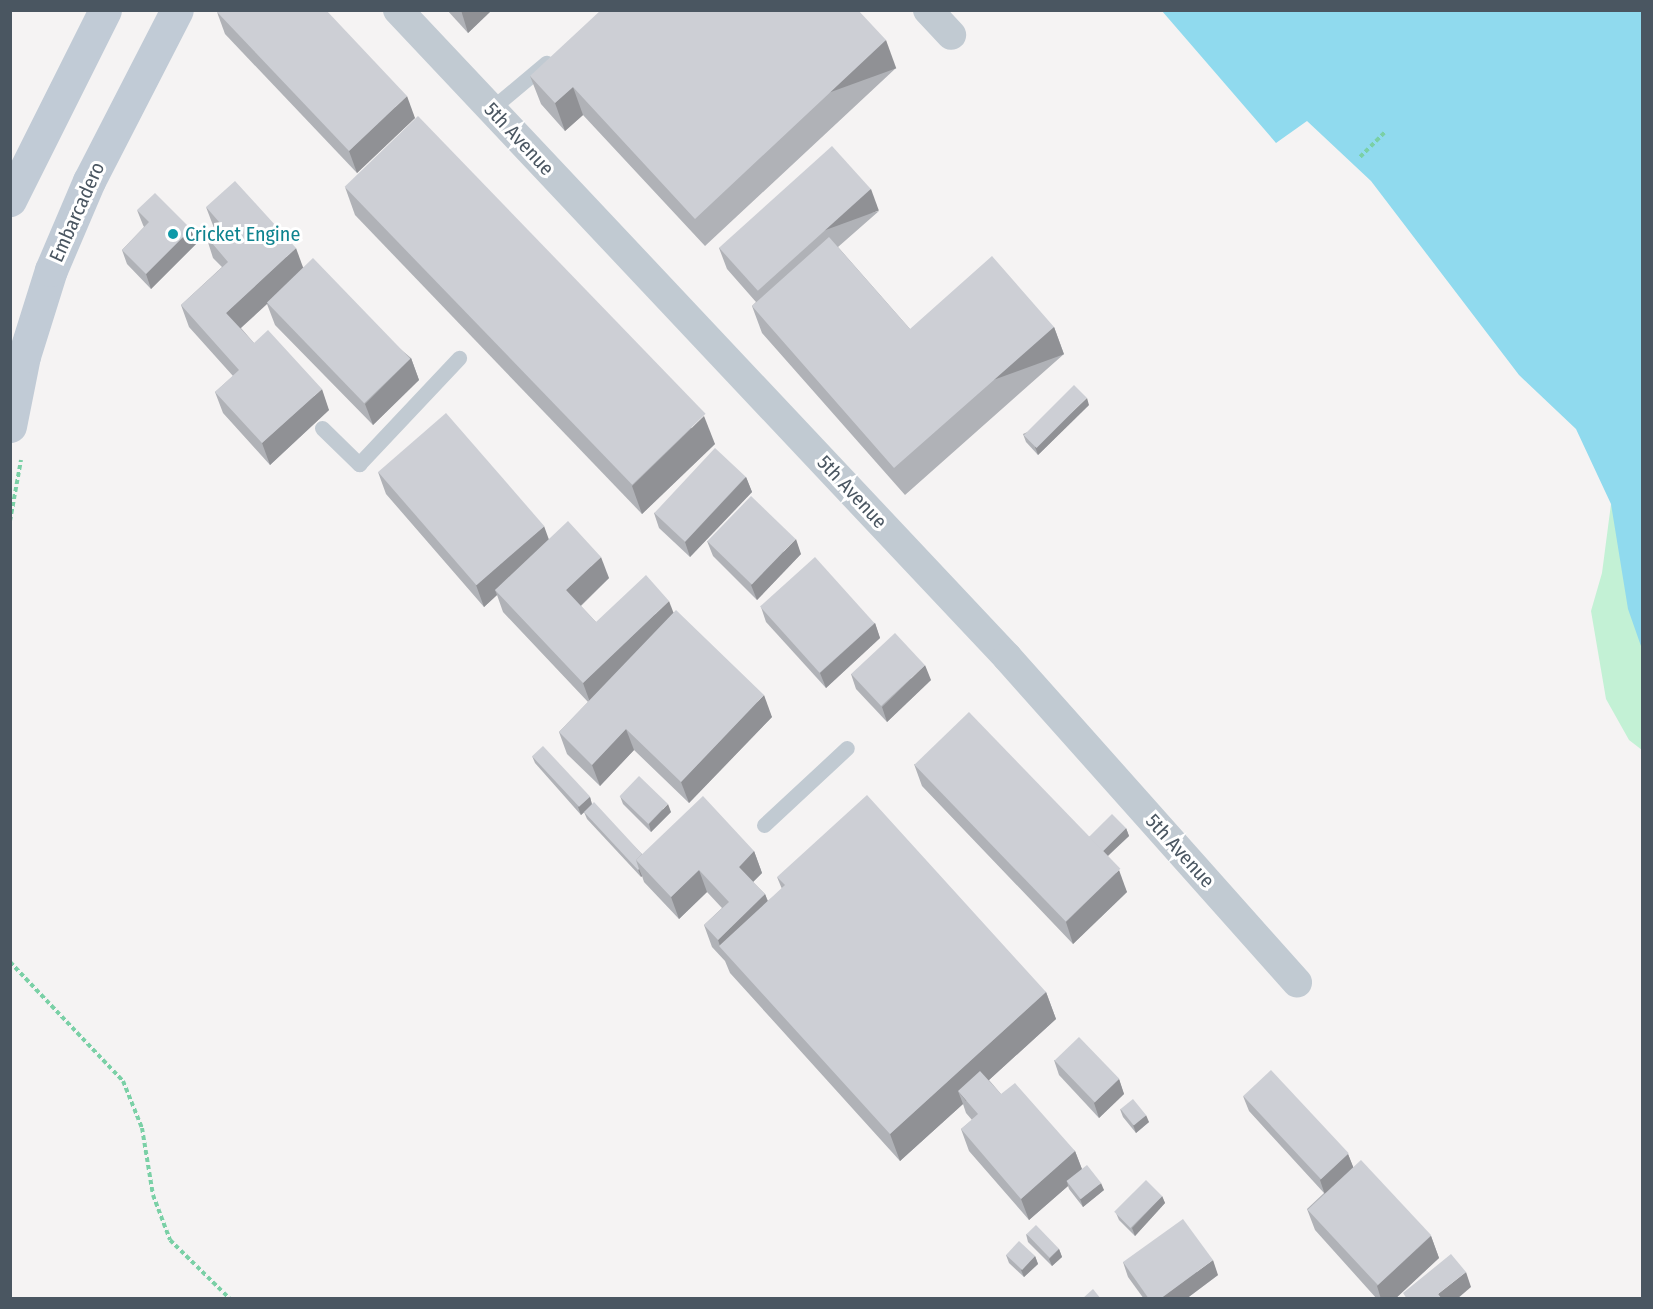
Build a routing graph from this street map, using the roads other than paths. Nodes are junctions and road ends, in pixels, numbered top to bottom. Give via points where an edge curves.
1 (105, 10) edge
2 (177, 10) edge
3 (398, 10) edge
4 (928, 10) edge
5 (951, 35) dead end
6 (561, 50) edge
7 (491, 109) junction
8 (10, 200) edge
9 (459, 358) dead end
10 (10, 426) edge
11 (322, 428) dead end
12 (847, 748) dead end
13 (764, 825) dead end
14 (1297, 982) dead end

1 - 8 main road
2 - 10 main road, Embarcadero via 89,181 51,270 24,356
3 - 7 street, 5th Avenue
4 - 5 street
6 - 7 lane
7 - 14 street, 5th Avenue via 1007,657
9 - 11 lane via 359,464
12 - 13 lane

